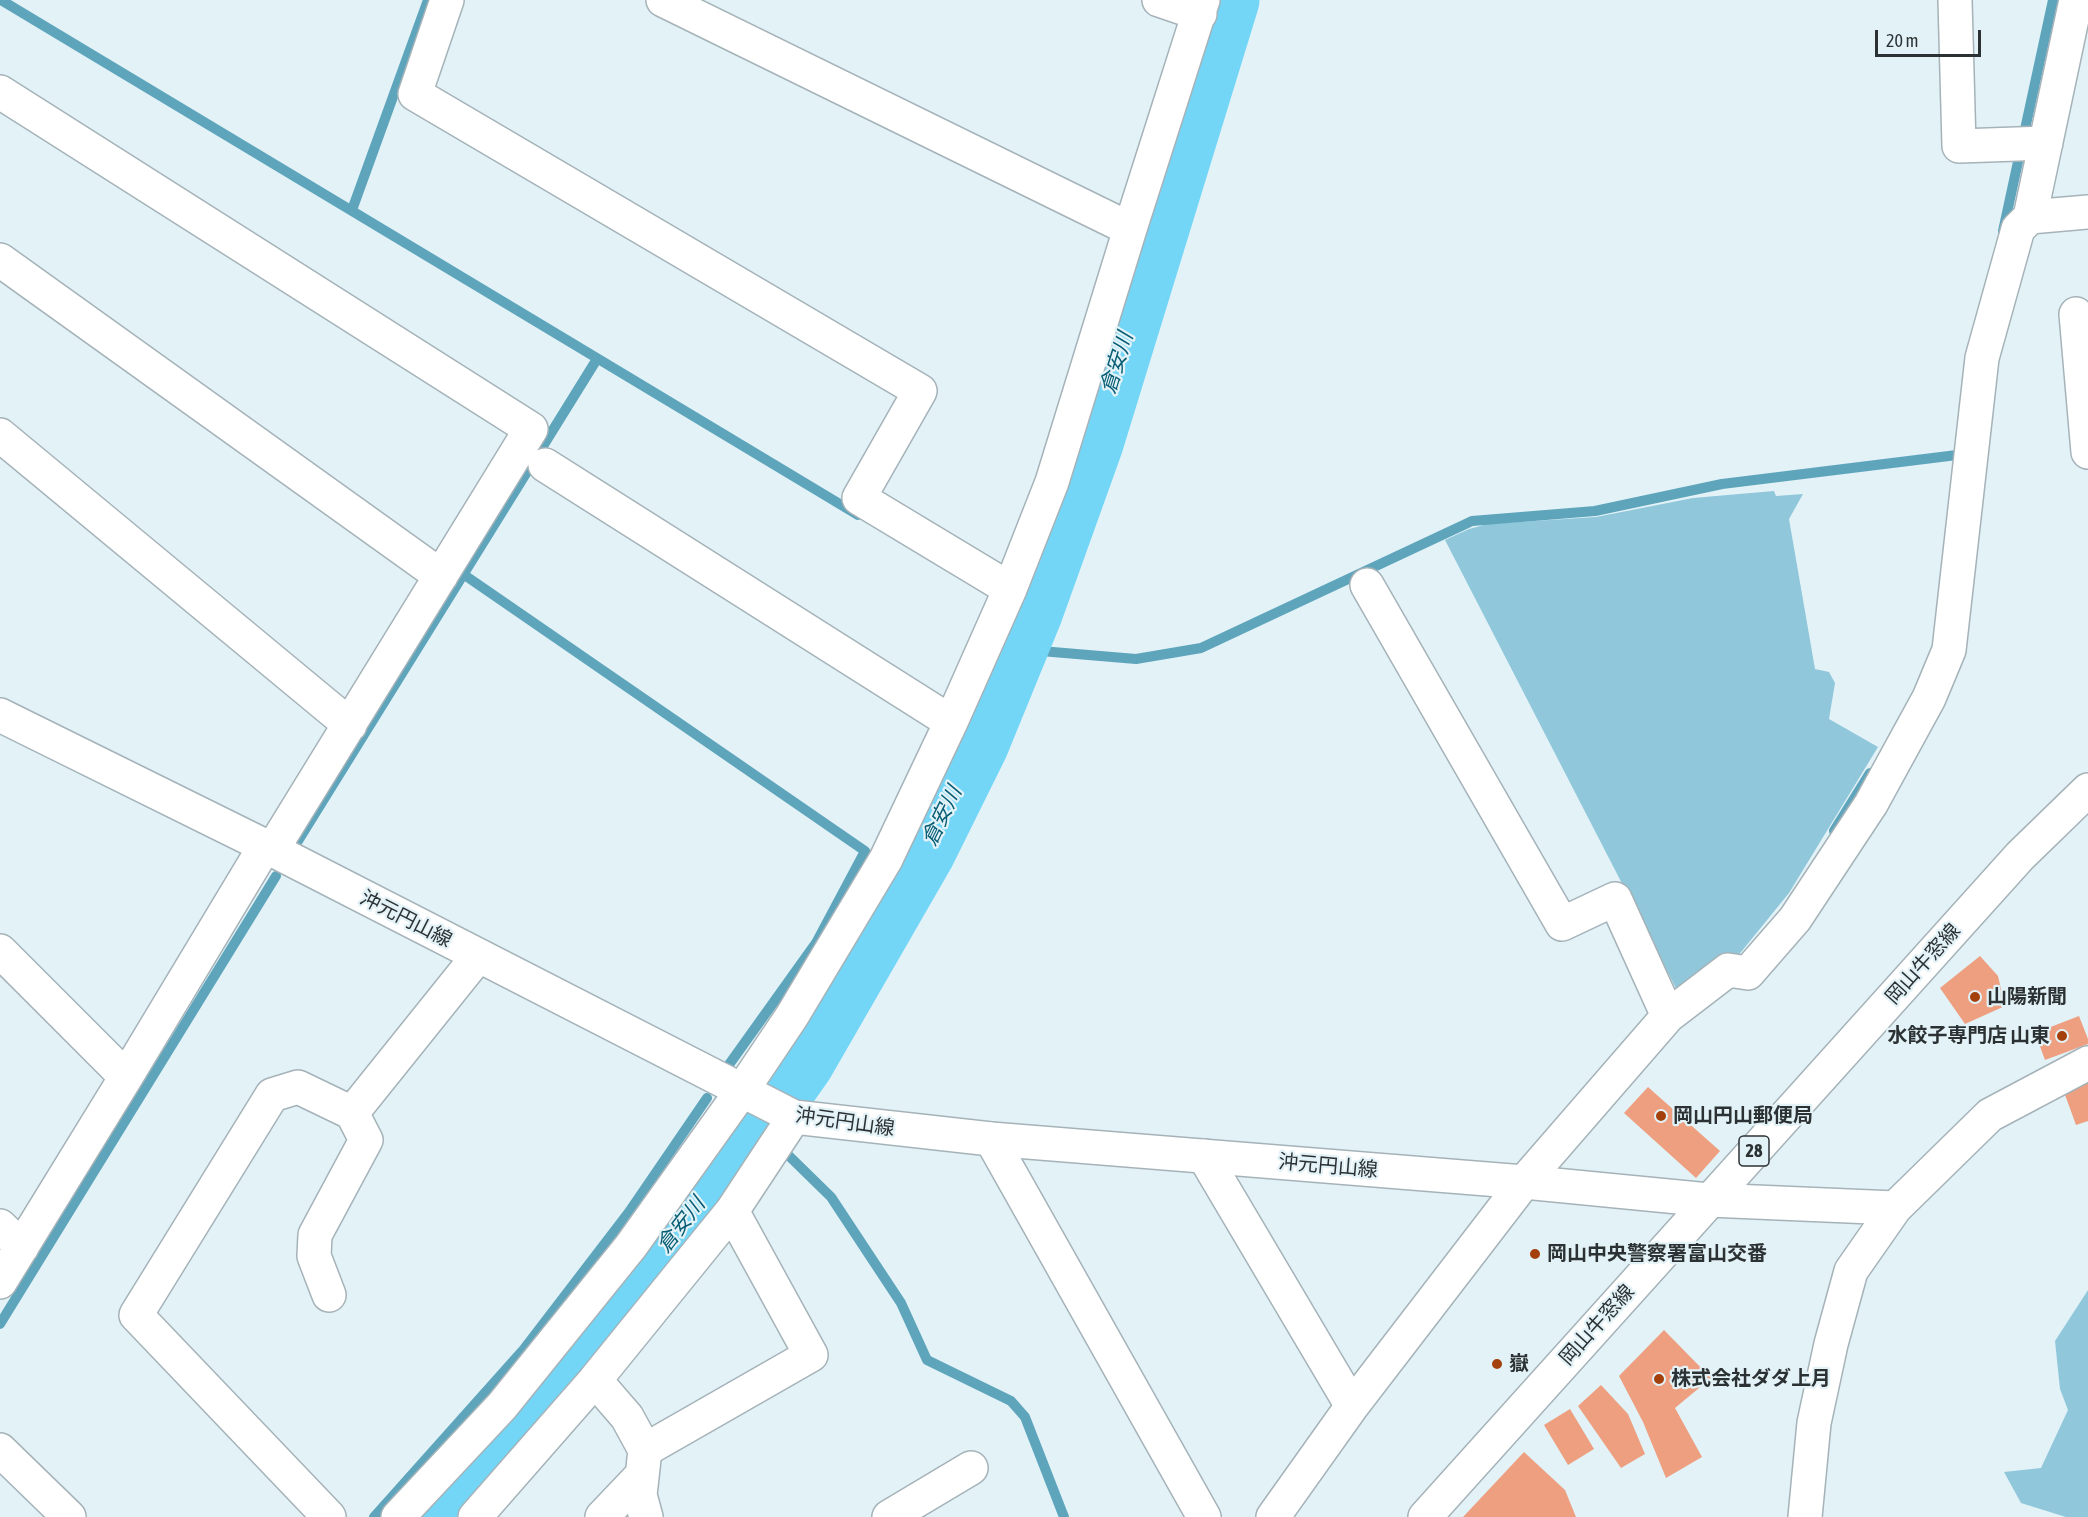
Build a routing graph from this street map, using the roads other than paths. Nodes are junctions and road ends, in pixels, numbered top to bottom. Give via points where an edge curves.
1 (447, 0) edge
2 (663, 0) edge
3 (1159, 0) edge
4 (1955, 0) edge
5 (2079, 6) edge
6 (1201, 7) edge
7 (0, 92) edge
8 (2030, 143) junction
9 (2088, 212) edge
10 (2030, 218) junction
11 (1130, 229) junction
12 (0, 260) edge
13 (2076, 314) dead end
14 (0, 435) edge
15 (2088, 452) edge
16 (545, 465) dead end
17 (441, 576) junction
18 (1367, 585) dead end
19 (1010, 589) junction
20 (0, 715) edge
21 (951, 722) junction
22 (350, 725) junction
23 (2088, 790) edge
24 (268, 848) junction
25 (0, 951) edge
26 (478, 956) junction
27 (1668, 1016) junction
28 (2088, 1062) edge
29 (126, 1077) junction
30 (749, 1095) junction
31 (352, 1113) junction
32 (790, 1116) junction
33 (991, 1139) junction
34 (1204, 1156) junction
35 (1524, 1182) junction
36 (1709, 1200) junction
37 (1895, 1208) junction
38 (732, 1210) junction
39 (11, 1237) edge
40 (0, 1282) edge
41 (329, 1295) dead end
42 (595, 1380) junction
43 (1353, 1406) junction
44 (0, 1450) edge
45 (643, 1463) junction
46 (971, 1468) dead end
47 (69, 1517) edge
48 (329, 1517) edge
49 (398, 1517) edge
50 (475, 1517) edge
51 (602, 1517) edge
52 (646, 1517) edge
53 (889, 1517) edge
54 (1204, 1517) edge
55 (1273, 1517) edge
56 (1425, 1517) edge
57 (1805, 1517) edge

1 - 19 street via 415,94 920,392 860,498
2 - 11 street
3 - 6 street
4 - 8 street via 1959,146
5 - 8 street
6 - 11 street
7 - 17 street via 531,429
8 - 10 street
9 - 10 street
10 - 27 street via 2018,229 1982,358 1949,650 1929,698 1871,804 1795,919 1748,973 1728,970
11 - 19 street via 1055,472
12 - 17 street
13 - 15 street
14 - 22 street
16 - 21 street
17 - 22 street
18 - 27 street via 1562,924 1615,899
19 - 21 street
20 - 24 street, 沖元円山線
21 - 30 street via 886,859
22 - 24 street
23 - 36 street, 岡山牛窓線 / 28 via 2020,856
24 - 26 street, 沖元円山線
24 - 29 street
25 - 29 street
26 - 30 street, 沖元円山線
26 - 31 street
27 - 35 street
28 - 37 street via 1990,1115
29 - 39 street
30 - 32 street, 沖元円山線
30 - 49 street via 509,1397
31 - 41 street via 366,1140 315,1235 314,1256
31 - 48 street via 298,1087 272,1095 136,1315
32 - 33 street, 沖元円山線
32 - 38 street
33 - 34 street, 沖元円山線
33 - 54 street
34 - 35 street, 沖元円山線
34 - 43 street
35 - 36 street, 沖元円山線
35 - 43 street
36 - 37 street, 沖元円山線
36 - 56 street, 岡山牛窓線 / 28
37 - 57 street via 1851,1271 1814,1423
38 - 42 street
38 - 45 street via 811,1354
39 - 40 street
42 - 45 street via 627,1417
42 - 50 street
43 - 55 street
44 - 47 street
45 - 51 street
45 - 52 street via 640,1495
46 - 53 street

